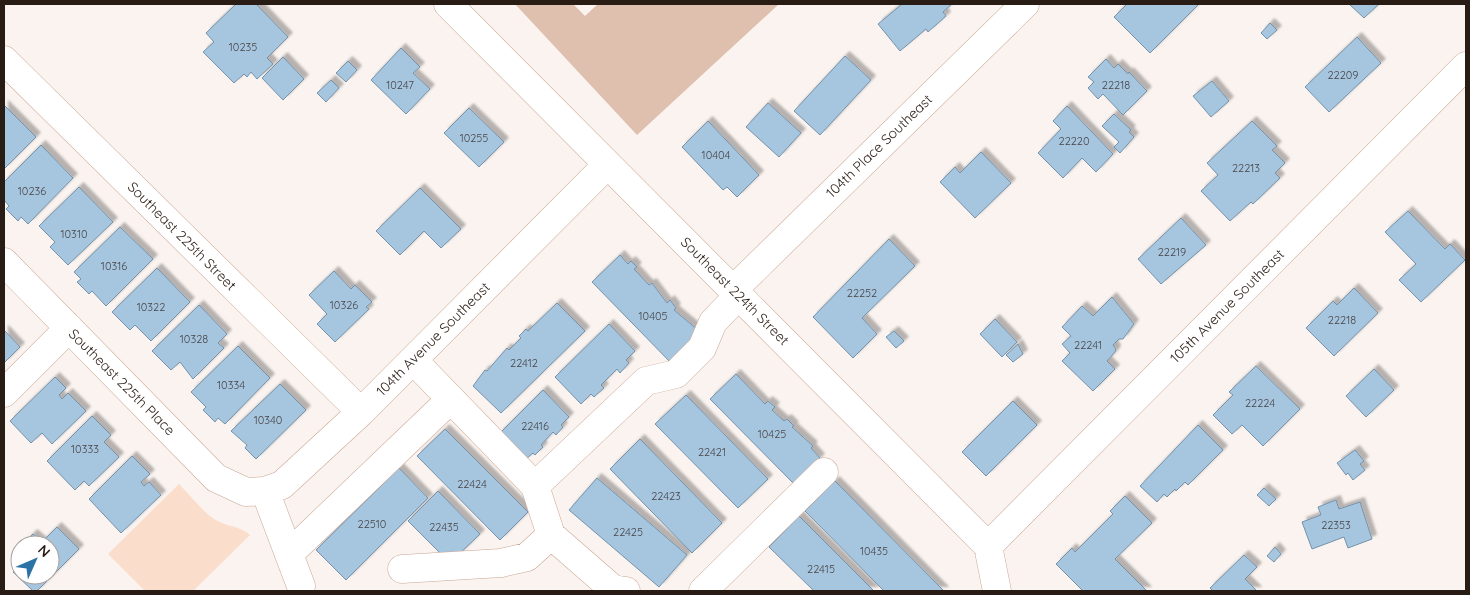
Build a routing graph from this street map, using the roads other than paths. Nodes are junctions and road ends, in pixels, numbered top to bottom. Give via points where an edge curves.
1 (448, 4) edge
2 (1025, 4) edge
3 (4, 60) edge
4 (1466, 66) edge
5 (607, 165) junction
6 (4, 262) edge
7 (736, 292) junction
8 (69, 328) junction
9 (413, 360) junction
10 (4, 393) edge
11 (451, 399) junction
12 (361, 412) junction
13 (824, 472) dead end
14 (535, 486) junction
15 (256, 492) junction
16 (551, 535) junction
17 (988, 546) junction
18 (289, 554) junction
19 (402, 569) dead end
20 (301, 586) dead end
21 (617, 590) edge
22 (703, 591) edge
23 (997, 591) edge

1 - 5 street, Southeast 224th Street
2 - 7 street, 104th Place Southeast
3 - 12 street, Southeast 225th Street
4 - 17 street, 105th Avenue Southeast
5 - 7 street, Southeast 224th Street
5 - 9 street, 104th Avenue Southeast
6 - 8 street, Southeast 225th Place
7 - 14 street, 104th Place Southeast via 713,322 702,348 676,374 646,381
7 - 17 street, Southeast 224th Street
8 - 10 street
8 - 15 street, Southeast 225th Place via 216,478
9 - 11 street
9 - 12 street, 104th Avenue Southeast
11 - 14 street
11 - 18 street
12 - 15 street, 104th Avenue Southeast via 282,485
13 - 22 street
14 - 16 street
15 - 18 street
16 - 19 street via 527,557 501,563
16 - 21 street
17 - 23 street
18 - 20 street

